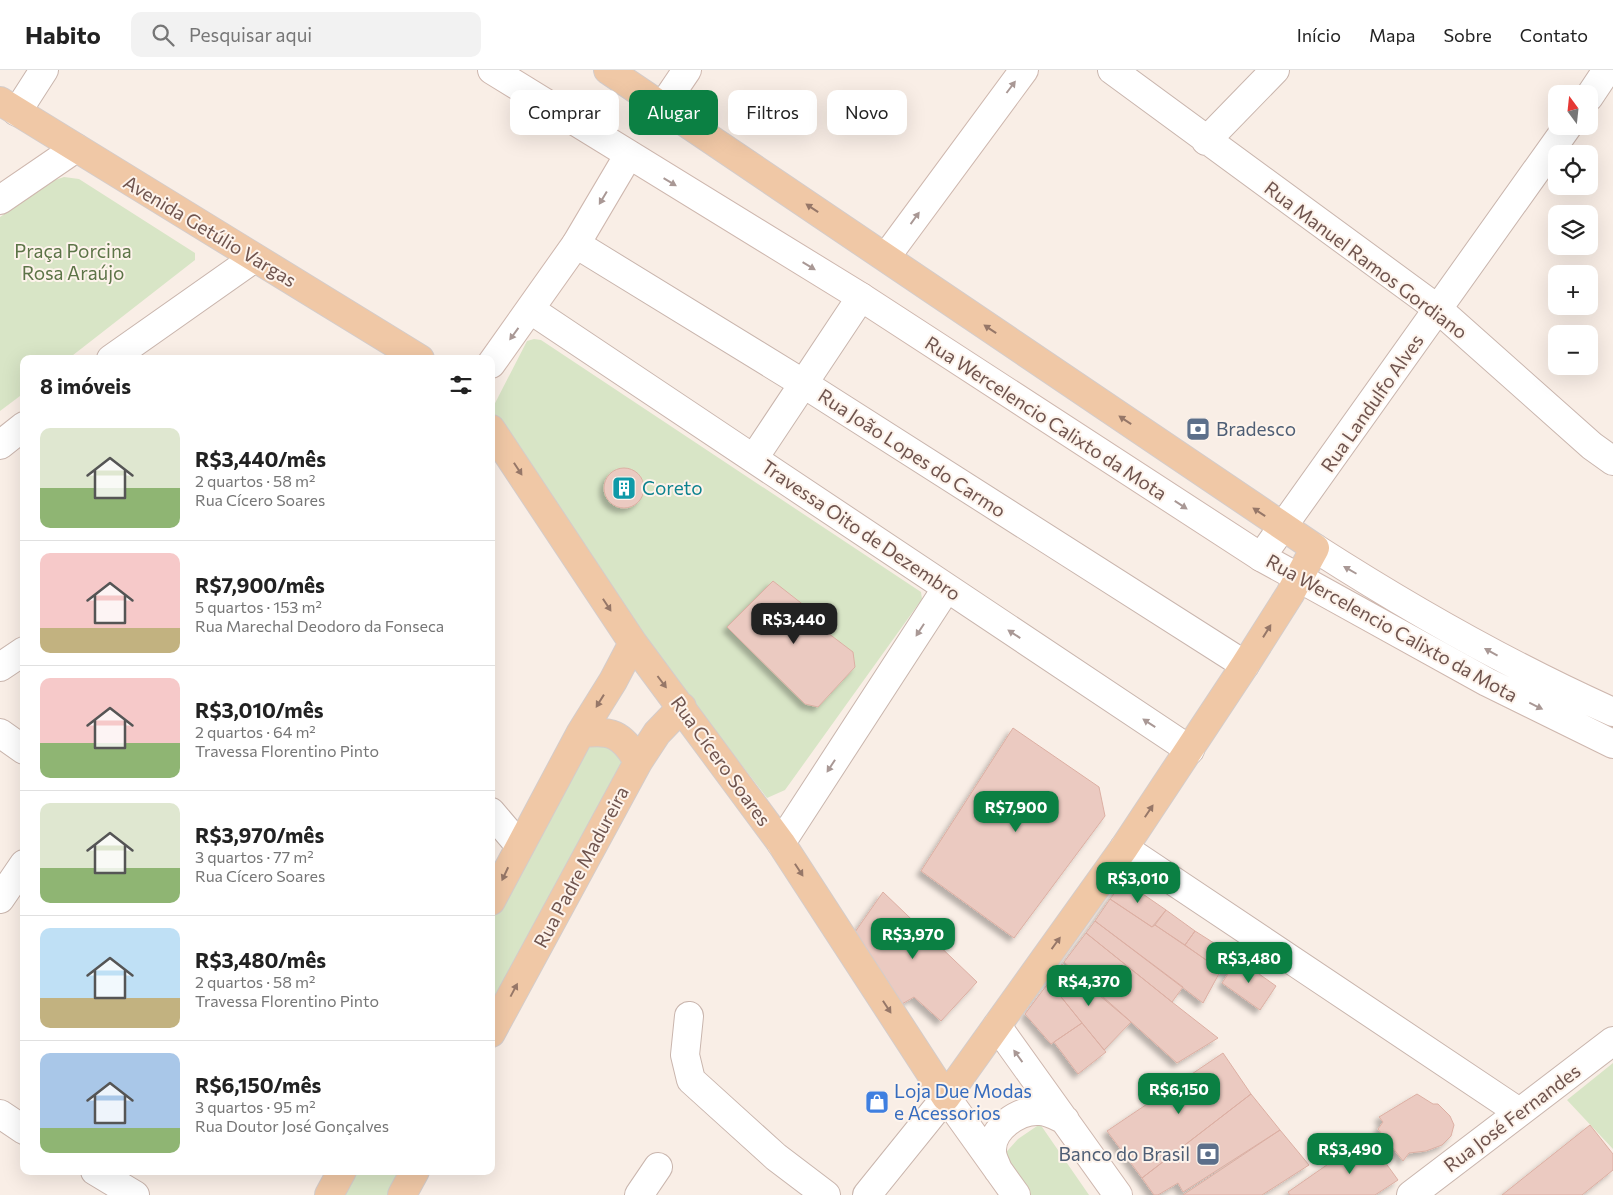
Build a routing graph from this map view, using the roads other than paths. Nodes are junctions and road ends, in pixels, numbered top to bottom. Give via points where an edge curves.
1 (44, 70) edge
2 (492, 70) edge
3 (608, 70) edge
4 (687, 70) edge
5 (1024, 70) edge
6 (1112, 70) edge
7 (1275, 70) edge
8 (1607, 70) edge
9 (1597, 85) edge
10 (637, 90) edge
11 (673, 90) edge
12 (8, 107) edge
13 (704, 135) edge
14 (1562, 135) edge
15 (1206, 141) junction
16 (76, 148) junction
17 (628, 156) junction
18 (0, 200) edge
19 (576, 244) junction
20 (886, 257) junction
21 (253, 259) junction
22 (861, 298) junction
23 (1438, 309) junction
24 (532, 310) junction
25 (119, 355) edge
26 (413, 355) edge
27 (495, 359) edge
28 (804, 384) junction
29 (20, 429) edge
30 (495, 434) edge
31 (0, 445) edge
32 (754, 458) junction
33 (1613, 461) edge
34 (1283, 528) junction
35 (1315, 548) junction
36 (1261, 557) junction
37 (1298, 576) junction
38 (946, 589) junction
39 (633, 643) junction
40 (20, 654) edge
41 (1245, 666) junction
42 (0, 667) edge
43 (682, 707) junction
44 (1613, 712) edge
45 (0, 733) edge
46 (580, 734) junction
47 (1613, 744) edge
48 (20, 747) edge
49 (1190, 750) junction
50 (638, 762) junction
51 (495, 817) edge
52 (781, 843) junction
53 (519, 845) junction
54 (1124, 848) junction
55 (20, 870) edge
56 (495, 893) edge
57 (0, 899) edge
58 (689, 1016) dead end
59 (495, 1026) edge
60 (997, 1026) junction
61 (1613, 1041) edge
62 (946, 1097) junction
63 (1519, 1112) junction
64 (0, 1114) edge
65 (1064, 1120) junction
66 (20, 1127) edge
67 (658, 1167) dead end
68 (998, 1170) junction
69 (102, 1175) edge
70 (340, 1175) edge
71 (414, 1175) edge
72 (133, 1194) edge
73 (329, 1195) edge
74 (402, 1195) edge
75 (639, 1195) edge
76 (826, 1195) edge
77 (867, 1195) edge
78 (1016, 1195) edge
79 (1118, 1195) edge
80 (1411, 1195) edge

1 - 12 street
2 - 17 street, Rua Wercelencio Calixto da Mota
3 - 10 main road, Rua Wercelencio Calixto da Mota
4 - 11 street
20 -> 5 street
6 - 15 street, Rua Manuel Ramos Gordiano
7 - 15 street
8 - 9 street
12 - 16 main road, Avenida Getúlio Vargas
20 -> 13 main road, Rua Wercelencio Calixto da Mota
14 - 23 street, Rua Landulfo Alves
15 - 23 street, Rua Manuel Ramos Gordiano
16 - 18 street
16 - 21 main road, Avenida Getúlio Vargas
17 -> 19 street
17 -> 22 street, Rua Wercelencio Calixto da Mota
19 - 24 street
19 - 28 street, Rua João Lopes do Carmo
34 -> 20 main road, Rua Wercelencio Calixto da Mota
21 - 25 street
21 - 26 main road, Avenida Getúlio Vargas
22 - 28 street
22 -> 36 street, Rua Wercelencio Calixto da Mota
23 - 33 street, Rua Manuel Ramos Gordiano
23 - 34 street, Rua Landulfo Alves
24 -> 27 street
24 - 32 street, Travessa Oito de Dezembro
28 - 32 street
28 - 41 street, Rua João Lopes do Carmo
29 - 31 street
30 -> 39 main road, Rua Cícero Soares
32 - 38 street, Travessa Oito de Dezembro
34 - 35 main road, Rua Wercelencio Calixto da Mota
34 - 36 street, Rua Landulfo Alves
35 - 37 main road
44 -> 35 street, Rua Wercelencio Calixto da Mota via 1558,688 1492,652
36 - 37 street, Rua Wercelencio Calixto da Mota
41 -> 37 main road
37 -> 47 street, Rua Wercelencio Calixto da Mota via 1487,682
49 -> 38 street, Travessa Oito de Dezembro
38 -> 52 street
39 -> 43 main road, Rua Cícero Soares
39 -> 46 main road
40 - 42 street
41 - 49 main road
43 - 50 main road, Rua Padre Madureira via 657,733
43 - 52 main road, Rua Cícero Soares
45 - 48 street
46 - 50 main road via 597,731 613,734 629,746
46 - 53 main road
54 -> 49 main road
59 -> 50 main road, Rua Padre Madureira
51 - 53 street
52 -> 62 main road, Rua Cícero Soares
53 -> 56 main road
60 -> 54 main road
54 - 63 street
55 - 57 street
58 - 76 street via 685,1055 691,1080 776,1157
60 - 62 main road
65 -> 60 street
61 - 63 street, Rua José Fernandes
62 - 68 street
62 - 77 street
63 - 80 street, Rua José Fernandes
64 - 66 street
65 - 68 street via 1039,1110 1020,1114 1006,1124 994,1137 992,1151
65 - 79 street
67 - 75 street
68 - 78 street
69 - 72 street
70 - 73 main road
71 - 74 main road

